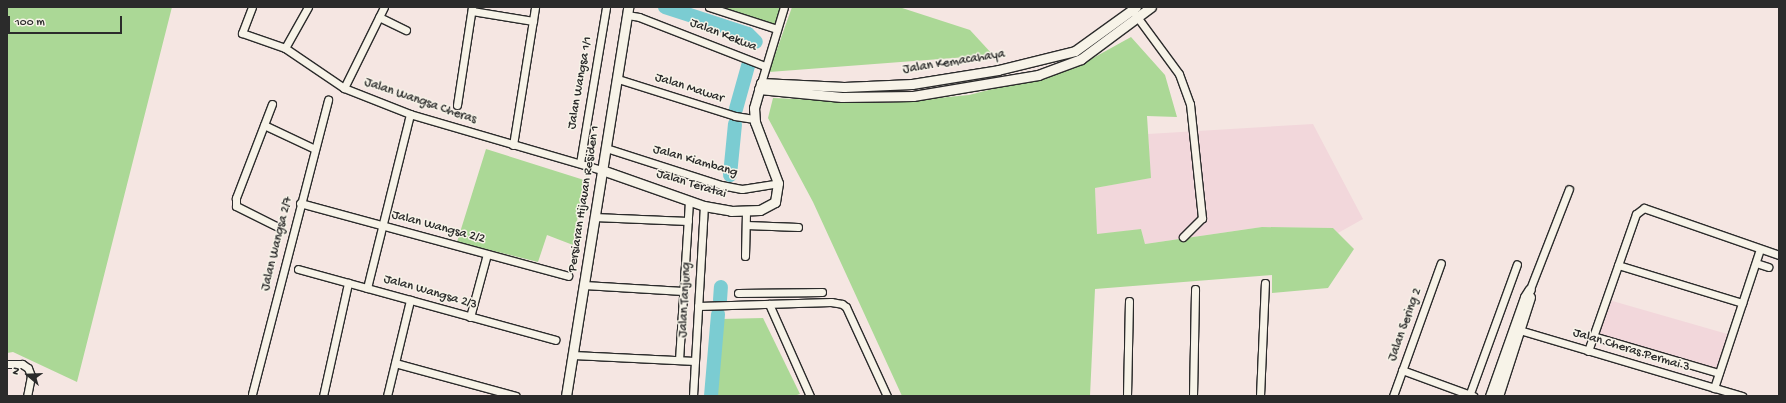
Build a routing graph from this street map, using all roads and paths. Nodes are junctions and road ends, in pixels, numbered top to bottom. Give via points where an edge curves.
1 (252, 7) edge
2 (308, 7) edge
3 (384, 7) edge
4 (535, 7) edge
5 (606, 7) edge
6 (710, 7) edge
7 (784, 7) edge
8 (1151, 7) edge
9 (472, 9) edge
10 (628, 11) edge
11 (1135, 11) edge
12 (379, 17) junction
13 (533, 20) junction
14 (777, 29) junction
15 (406, 30) dead end
16 (285, 48) junction
17 (765, 66) junction
18 (618, 79) junction
19 (760, 86) junction
20 (344, 88) junction
21 (328, 100) dead end
22 (272, 104) dead end
23 (456, 105) dead end
24 (410, 114) junction
25 (754, 119) junction
26 (264, 125) junction
27 (513, 145) junction
28 (606, 148) junction
29 (315, 149) junction
30 (580, 163) junction
31 (602, 170) junction
32 (778, 183) junction
33 (1568, 189) dead end
34 (688, 200) junction
35 (300, 203) junction
36 (704, 206) junction
37 (746, 211) junction
38 (594, 217) junction
39 (688, 222) junction
40 (746, 225) junction
41 (276, 226) dead end
42 (383, 226) junction
43 (798, 227) dead end
44 (1183, 236) dead end
45 (1760, 249) junction
46 (487, 254) junction
47 (1779, 255) edge
48 (745, 256) dead end
49 (1441, 263) dead end
50 (1756, 263) junction
51 (1517, 264) dead end
52 (1618, 265) junction
53 (1768, 267) dead end
54 (298, 269) dead end
55 (568, 276) dead end
56 (348, 283) junction
57 (1265, 283) dead end
58 (584, 285) junction
59 (367, 288) junction
60 (1194, 289) dead end
61 (1530, 289) joint
62 (683, 291) junction
63 (822, 292) dead end
64 (738, 294) dead end
65 (410, 300) junction
66 (1129, 301) dead end
67 (1742, 303) junction
68 (769, 304) junction
69 (698, 306) junction
70 (470, 317) junction
71 (1517, 329) junction
72 (1594, 336) junction
73 (555, 340) dead end
74 (1588, 351) junction
75 (573, 355) junction
76 (679, 360) junction
77 (695, 361) junction
78 (395, 363) junction
79 (7, 364) edge
80 (1402, 370) junction
81 (1719, 373) junction
82 (1714, 388) junction
83 (252, 394) dead end
84 (807, 395) edge
85 (27, 396) edge
86 (323, 396) edge
87 (387, 396) edge
88 (516, 396) edge
89 (566, 396) edge
90 (693, 396) edge
91 (887, 396) edge
92 (1127, 396) edge
93 (1193, 396) edge
94 (1260, 396) edge
95 (1393, 396) edge
96 (1471, 396) edge
97 (1490, 396) edge
98 (1498, 396) edge
99 (1742, 396) edge

1 - 16 street, Jalan Wangsa Cheras via 242,33
2 - 16 street
3 - 12 street
4 - 13 street
5 - 30 street, Jalan Wangsa 1/1
6 - 14 street
7 - 14 street
8 - 11 street, Jalan Kemacahaya
9 - 13 street
9 - 23 street
10 - 17 street, Jalan Kekwa
10 - 18 street, Persiaran Hijauan Residen 1
11 - 19 street, Jalan Kemacahaya via 1075,51 998,70 912,84 844,87
11 - 19 street, Jalan Kemacahaya via 1081,59 1038,75 913,96 842,98
11 - 44 street via 1178,74 1190,104 1202,218
12 - 15 street
12 - 20 street
13 - 27 street
14 - 17 street
16 - 20 street, Jalan Wangsa Cheras
17 - 19 street
18 - 25 street, Jalan Mawar via 735,116
18 - 28 street, Persiaran Hijauan Residen 1
19 - 25 street
20 - 24 street, Jalan Wangsa Cheras
21 - 29 street, Jalan Wangsa 2/7
22 - 26 street
24 - 27 street, Jalan Wangsa Cheras
24 - 42 street
25 - 32 street
26 - 29 street
26 - 41 street via 236,198 236,206
27 - 30 street, Jalan Wangsa Cheras
28 - 31 street, Persiaran Hijauan Residen 1
28 - 32 street, Jalan Kiambang via 721,185 742,188
29 - 35 street, Jalan Wangsa 2/7
30 - 31 street, Jalan Wangsa Cheras
31 - 34 street, Jalan Teratai
31 - 38 street, Persiaran Hijauan Residen 1
32 - 37 street, Jalan Teratai via 775,202 760,210
33 - 61 street
34 - 36 street, Jalan Teratai
34 - 39 street
35 - 42 street, Jalan Wangsa 2/2
35 - 83 street, Jalan Wangsa 2/7
36 - 37 street, Jalan Teratai
36 - 69 street, Jalan Tanjung
37 - 40 street
38 - 39 street
38 - 58 street, Persiaran Hijauan Residen 1
39 - 62 street
40 - 43 street
40 - 48 street
42 - 46 street, Jalan Wangsa 2/2
42 - 59 street
45 - 47 street
45 - 50 street
45 - 52 street via 1644,208 1636,214
46 - 55 street, Jalan Wangsa 2/2
46 - 70 street
49 - 80 street, Jalan Sering 2
50 - 53 street
50 - 67 street
51 - 96 street
52 - 67 street
52 - 72 street
54 - 56 street, Jalan Wangsa 2/3
56 - 59 street, Jalan Wangsa 2/3
56 - 86 street
57 - 94 street
58 - 62 street
58 - 75 street, Persiaran Hijauan Residen 1
59 - 65 street, Jalan Wangsa 2/3
60 - 93 street
61 - 71 street via 1525,297
62 - 76 street
63 - 64 street
65 - 70 street, Jalan Wangsa 2/3
65 - 78 street
66 - 92 street
67 - 81 street
68 - 69 street
68 - 84 street
68 - 91 street via 837,302 846,307
69 - 77 street, Jalan Tanjung
70 - 73 street, Jalan Wangsa 2/3
71 - 74 street, Jalan Cheras Permai 3
71 - 97 street
71 - 98 street
72 - 74 street
72 - 81 street
74 - 82 street, Jalan Cheras Permai 3
75 - 76 street
75 - 89 street, Persiaran Hijauan Residen 1
76 - 77 street
77 - 90 street, Jalan Tanjung
78 - 87 street
78 - 88 street
79 - 85 street via 22,364 28,368 31,376
80 - 95 street, Jalan Sering 2
80 - 96 street
81 - 82 street
82 - 99 street, Jalan Cheras Permai 3

